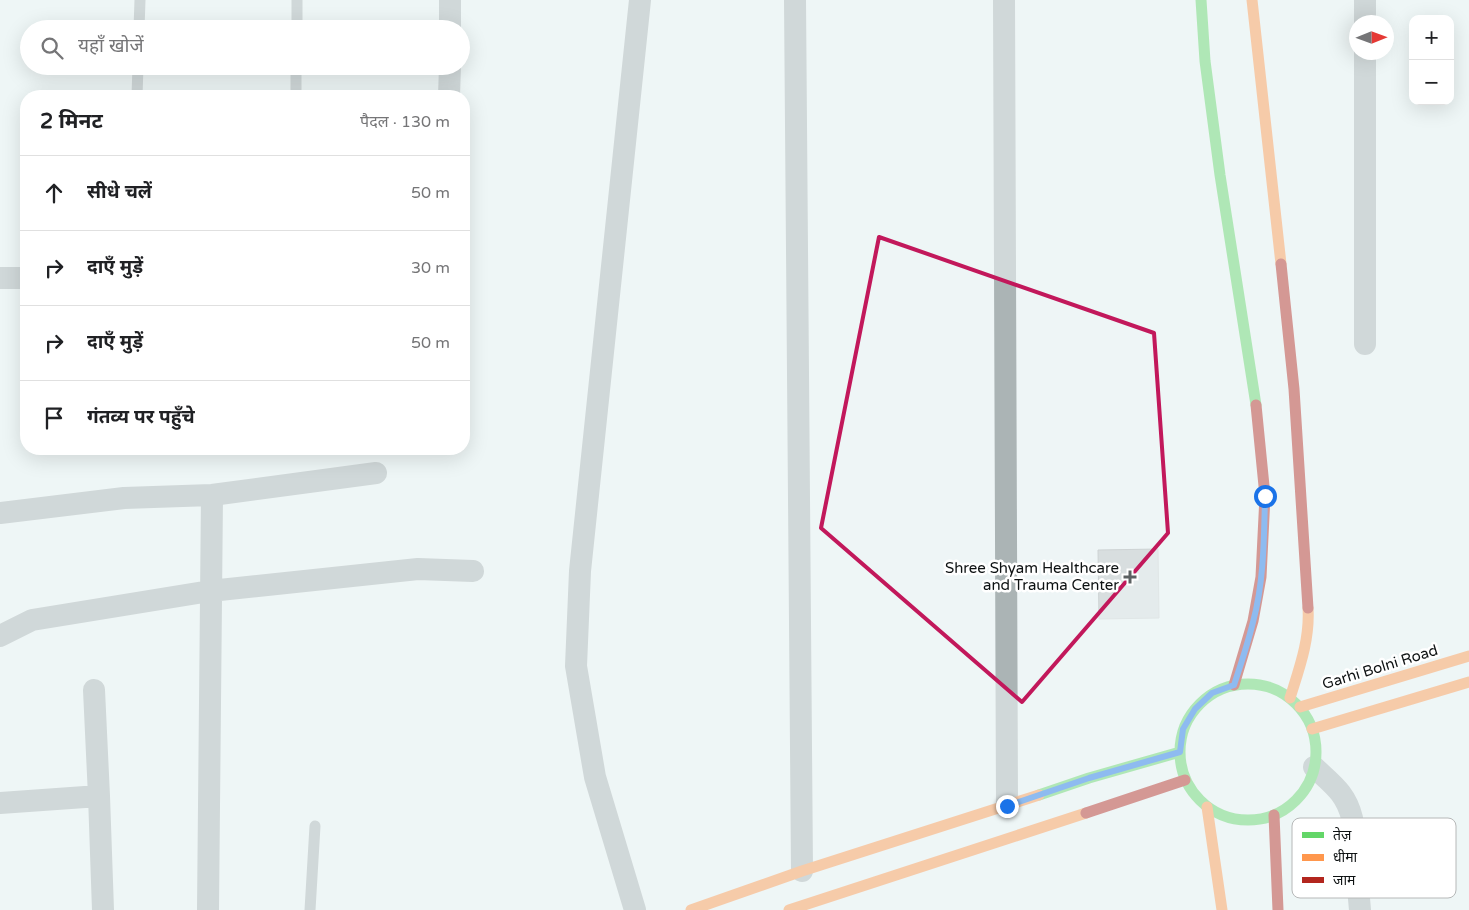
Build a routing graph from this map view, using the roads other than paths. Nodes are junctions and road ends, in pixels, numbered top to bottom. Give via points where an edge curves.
1 (140, 0) edge
2 (297, 0) edge
3 (450, 0) edge
4 (640, 0) edge
5 (795, 0) edge
6 (1004, 0) edge
7 (1201, 0) edge
8 (1252, 0) edge
9 (1365, 0) edge
10 (1365, 15) edge
11 (140, 20) edge
12 (297, 20) edge
13 (450, 20) edge
14 (1365, 60) edge
15 (138, 75) edge
16 (296, 75) edge
17 (450, 75) edge
18 (137, 90) edge
19 (296, 90) edge
20 (449, 90) edge
21 (0, 278) edge
22 (20, 278) edge
23 (1365, 344) dead end
24 (376, 473) dead end
25 (212, 495) junction
26 (0, 513) edge
27 (473, 571) dead end
28 (210, 591) junction
29 (0, 636) edge
30 (1469, 656) edge
31 (1469, 682) edge
32 (1234, 685) junction
33 (94, 690) dead end
34 (1290, 698) junction
35 (1300, 707) junction
36 (1312, 729) junction
37 (1180, 752) junction
38 (1314, 768) junction
39 (1185, 780) junction
40 (100, 796) junction
41 (0, 803) edge
42 (1007, 806) junction
43 (1208, 807) junction
44 (1274, 815) junction
45 (1352, 818) edge
46 (315, 826) dead end
47 (802, 871) junction
48 (103, 910) edge
49 (208, 910) edge
50 (310, 910) edge
51 (636, 910) edge
52 (691, 910) edge
53 (789, 910) edge
54 (1222, 910) edge
55 (1278, 910) edge

1 - 11 lane
2 - 12 lane
3 - 13 street
4 - 51 street via 580,571 576,666 595,777
5 - 47 street
6 - 42 street
7 - 32 main road via 1205,61 1220,176 1255,389 1265,496 1261,577 1254,621
8 - 34 main road via 1294,388 1306,560 1309,624
9 - 10 street
14 - 23 street
15 - 18 lane
16 - 19 lane
17 - 20 street
21 - 22 street
24 - 25 street
25 - 26 street via 124,498
25 - 28 street
27 - 28 street via 418,569
28 - 29 street via 32,620
28 - 49 street
30 - 35 main road, Garhi Bolni Road
31 - 36 main road
32 - 34 main road via 1263,686
32 - 37 main road via 1212,693 1195,709 1183,729
33 - 40 street
34 - 35 main road
35 - 36 main road
36 - 38 main road via 1316,748
37 - 39 main road
37 - 42 main road
38 - 44 main road via 1300,796
38 - 45 street via 1344,796
39 - 43 main road
39 - 53 main road
40 - 41 street
40 - 48 street
42 - 47 main road
43 - 44 main road via 1223,816 1240,820
43 - 54 main road
44 - 55 main road
46 - 50 lane
47 - 52 main road

